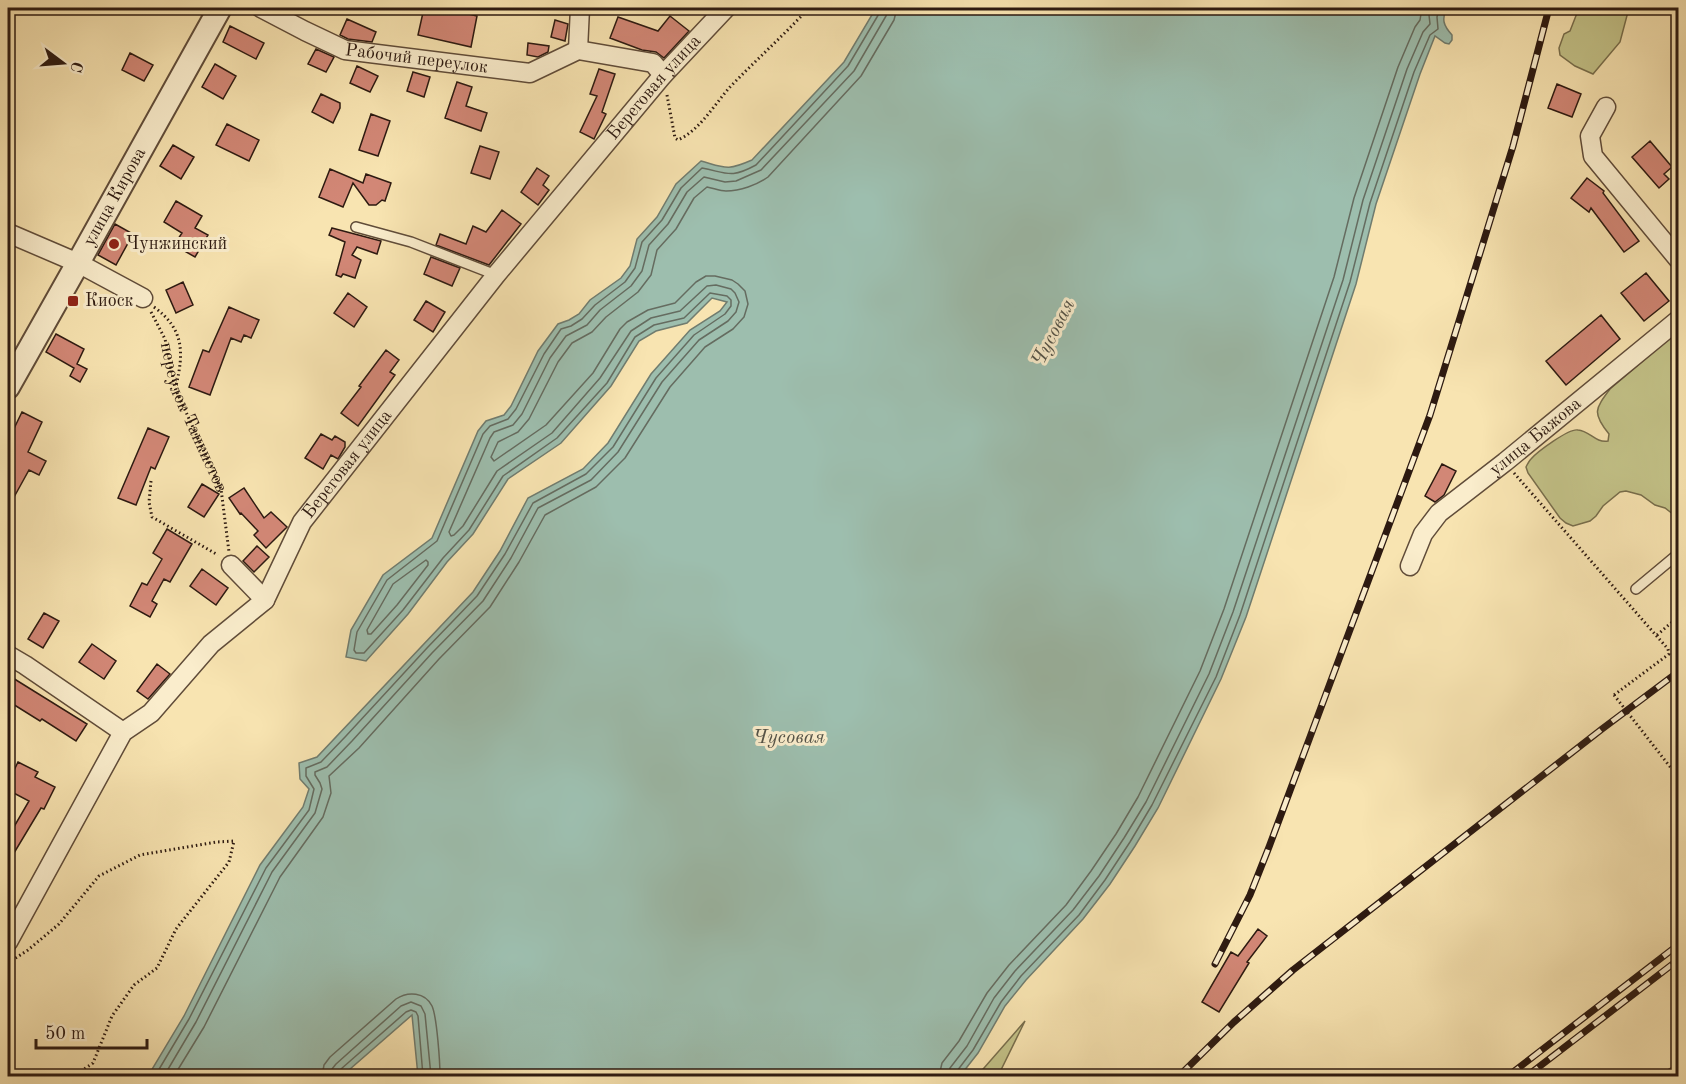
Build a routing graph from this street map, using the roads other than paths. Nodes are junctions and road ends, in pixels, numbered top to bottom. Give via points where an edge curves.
1 (220, 8) edge
2 (261, 8) edge
3 (580, 8) edge
4 (726, 8) edge
5 (578, 50) junction
6 (663, 75) junction
7 (1606, 106) dead end
8 (356, 227) dead end
9 (8, 233) edge
10 (1678, 260) edge
11 (78, 263) junction
12 (496, 276) junction
13 (143, 298) road end
14 (1678, 320) edge
15 (8, 387) edge
16 (1678, 554) edge
17 (231, 565) road end
18 (1410, 566) dead end
19 (1636, 589) dead end
20 (265, 600) junction
21 (8, 655) edge
22 (123, 732) junction
23 (8, 942) edge
24 (1678, 1070) edge
25 (1668, 1077) edge

1 - 11 street, улица Кирова
2 - 5 street, Рабочий переулок via 345,50 530,73
3 - 5 street
4 - 6 street, Береговая улица
5 - 6 street via 653,63
6 - 12 street, Береговая улица
7 - 10 street via 1590,136 1593,156
8 - 12 lane via 411,242
9 - 11 street
11 - 13 street
11 - 15 street, улица Кирова
12 - 20 street, Береговая улица via 302,522
14 - 18 street, улица Бажова via 1439,513 1423,534
16 - 19 lane
17 - 20 street
20 - 22 street, Береговая улица via 211,644 152,713
21 - 22 street
22 - 23 street, Береговая улица
24 - 25 lane

